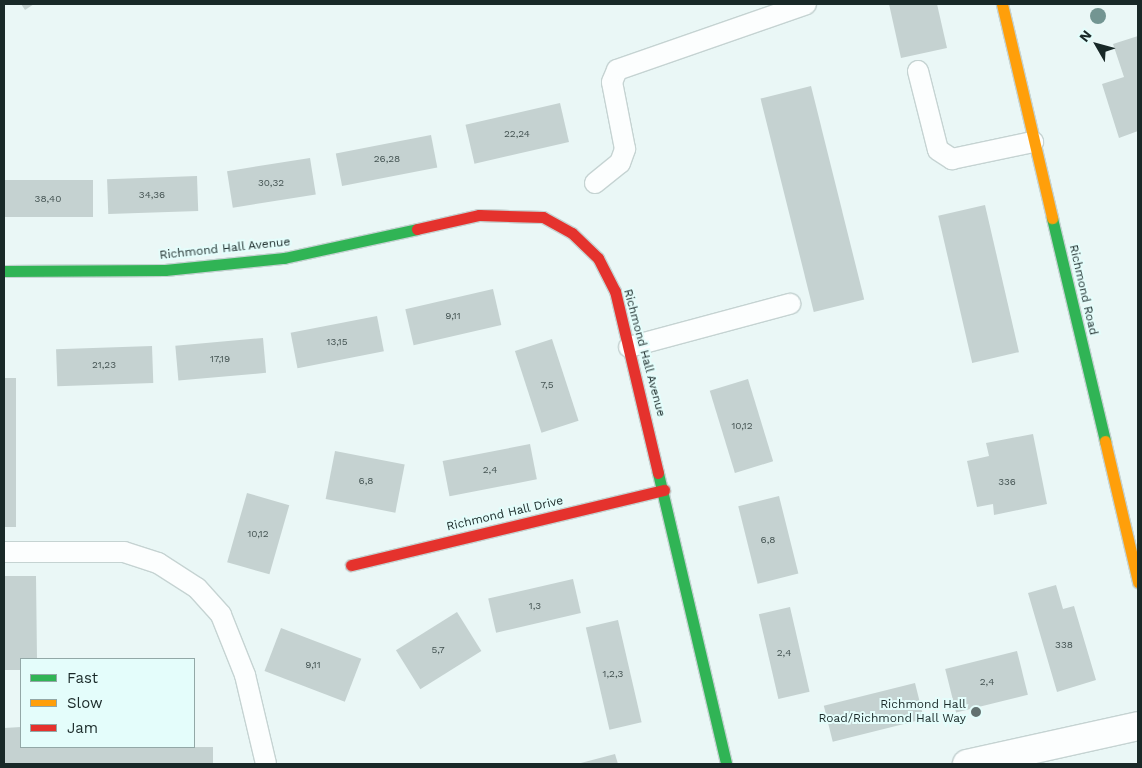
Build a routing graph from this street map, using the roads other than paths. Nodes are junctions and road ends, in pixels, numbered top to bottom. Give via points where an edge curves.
1 (806, 4) edge
2 (1002, 4) edge
3 (918, 71) dead end
4 (1033, 142) junction
5 (596, 183) dead end
6 (4, 271) edge
7 (790, 304) dead end
8 (629, 347) junction
9 (664, 490) junction
10 (1134, 546) edge
11 (4, 552) edge
12 (351, 565) dead end
13 (1138, 582) edge
14 (1138, 726) edge
15 (1042, 755) edge
16 (266, 764) edge
17 (726, 764) edge
18 (967, 764) edge

1 - 5 lane via 617,70 612,82 625,149 620,163
2 - 4 street, Richmond Road
3 - 4 lane via 938,150 952,159
4 - 10 street, Richmond Road
6 - 8 street, Richmond Hall Avenue via 165,270 284,258 479,215 511,213 543,217 572,233 598,258 615,291
7 - 8 lane
8 - 9 street, Richmond Hall Avenue
9 - 12 street, Richmond Hall Drive
9 - 17 street, Richmond Hall Avenue
10 - 13 street, Richmond Road
11 - 16 lane via 124,552 158,563 197,588 221,615 241,666
14 - 15 street
15 - 18 street

